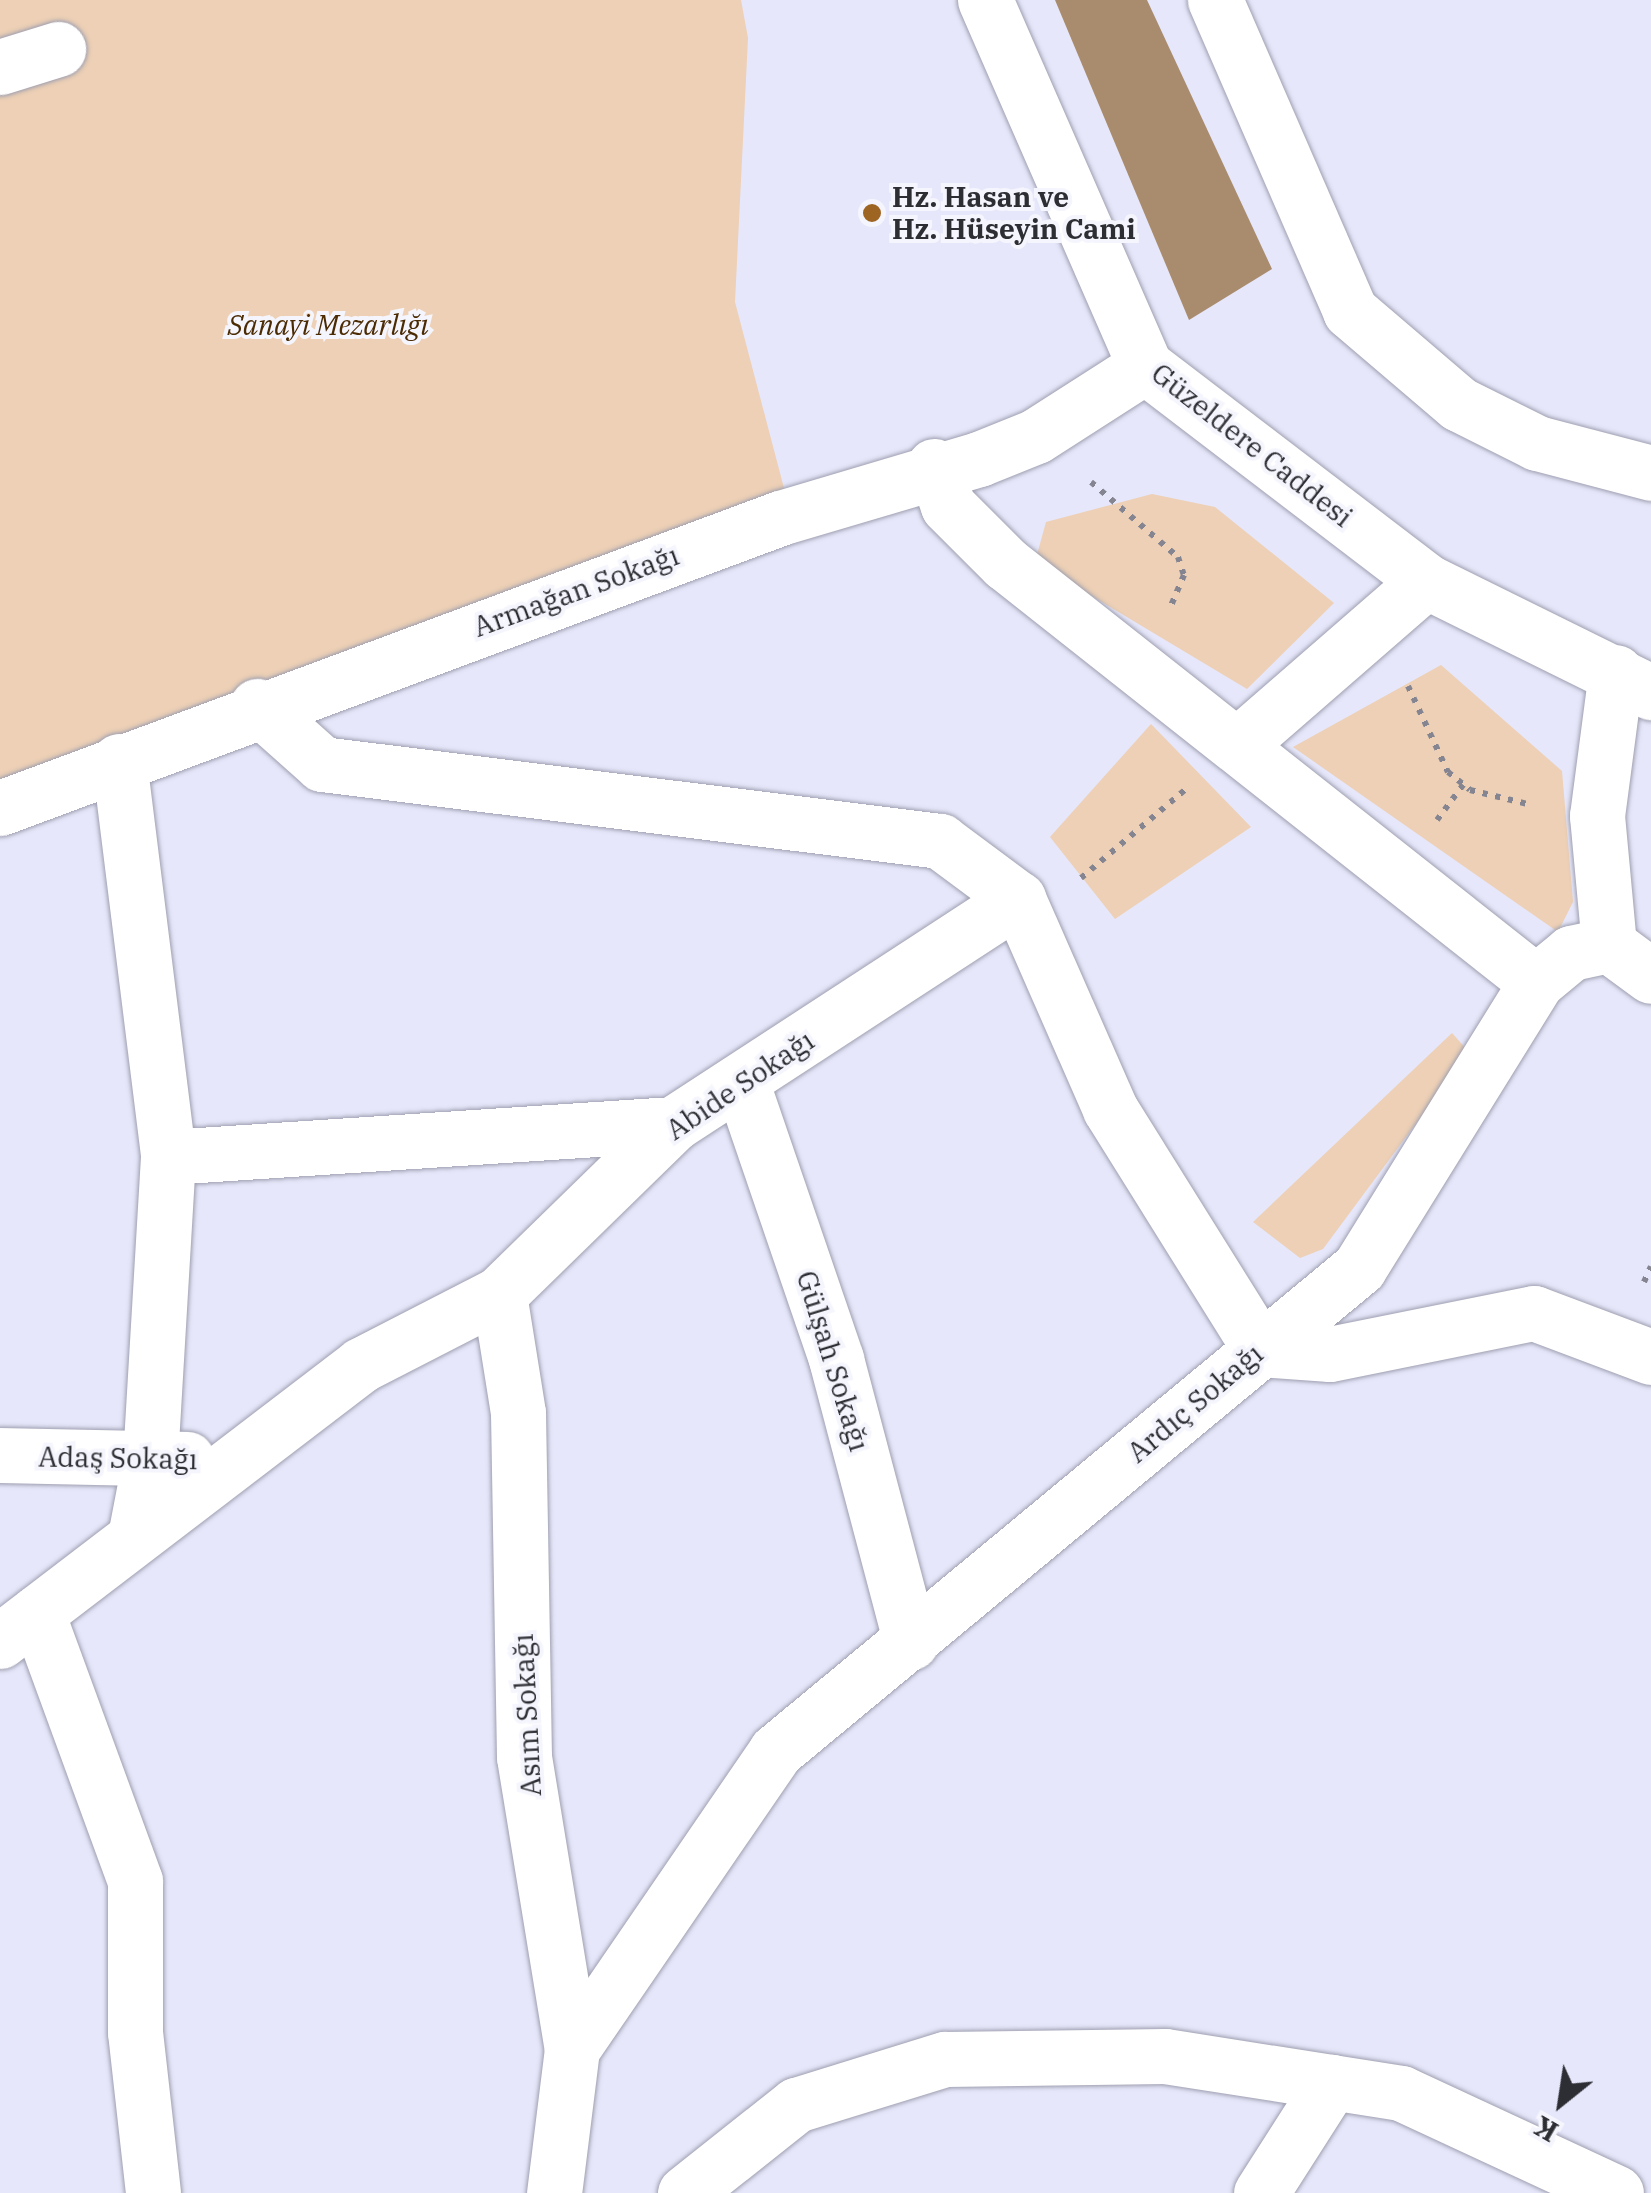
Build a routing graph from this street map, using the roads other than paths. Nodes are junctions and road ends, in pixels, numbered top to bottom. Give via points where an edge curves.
1 (985, 0) edge
2 (1215, 0) edge
3 (58, 49) dead end
4 (0, 67) edge
5 (1146, 366) junction
6 (934, 466) junction
7 (1651, 473) edge
8 (1406, 598) junction
9 (1634, 682) edge
10 (257, 706) junction
11 (1241, 742) junction
12 (119, 761) junction
13 (0, 808) edge
14 (1018, 900) junction
15 (1630, 961) edge
16 (1536, 982) junction
17 (742, 1084) junction
18 (674, 1124) junction
19 (168, 1156) junction
20 (499, 1294) junction
21 (1260, 1349) junction
22 (1651, 1357) edge
23 (0, 1455) edge
24 (150, 1459) junction
25 (236, 1460) junction
26 (135, 1537) junction
27 (18, 1627) edge
28 (911, 1642) junction
29 (572, 2049) junction
30 (1332, 2082) junction
31 (153, 2193) edge
32 (554, 2193) edge
33 (685, 2193) edge
34 (1260, 2193) edge
35 (1616, 2193) edge

1 - 5 street, Güzeldere Caddesi
2 - 7 street via 1350,312 1460,404 1538,443
3 - 4 street
5 - 6 street, Armağan Sokağı via 1036,436
5 - 8 street, Güzeldere Caddesi
6 - 10 street, Armağan Sokağı
6 - 11 street via 968,528
8 - 9 street, Güzeldere Caddesi
8 - 11 street
9 - 15 street, Ardıç Sokağı via 1597,816
10 - 12 street, Armağan Sokağı
10 - 14 street via 322,764 894,830 940,841
11 - 16 street
12 - 13 street, Armağan Sokağı
12 - 19 street
14 - 17 street, Abide Sokağı
14 - 21 street via 1110,1109
15 - 16 street, Ardıç Sokağı via 1571,953
16 - 21 street, Ardıç Sokağı via 1358,1268
17 - 18 street, Abide Sokağı
17 - 28 street, Gülşah Sokağı via 836,1358
18 - 19 street
18 - 20 street, Abide Sokağı
19 - 24 street
20 - 25 street, Abide Sokağı via 361,1365
20 - 29 street, Asım Sokağı via 518,1414 524,1757
21 - 22 street via 1330,1354 1534,1313
21 - 28 street, Ardıç Sokağı
23 - 24 street, Adaş Sokağı
24 - 25 street, Adaş Sokağı
24 - 26 street
25 - 26 street, Abide Sokağı
26 - 27 street, Abide Sokağı
27 - 31 street via 135,1881 135,2032
28 - 29 street, Ardıç Sokağı via 776,1751
29 - 32 street, Asım Sokağı
30 - 33 street via 1165,2056 945,2059 796,2105
30 - 34 street
30 - 35 street via 1401,2093

